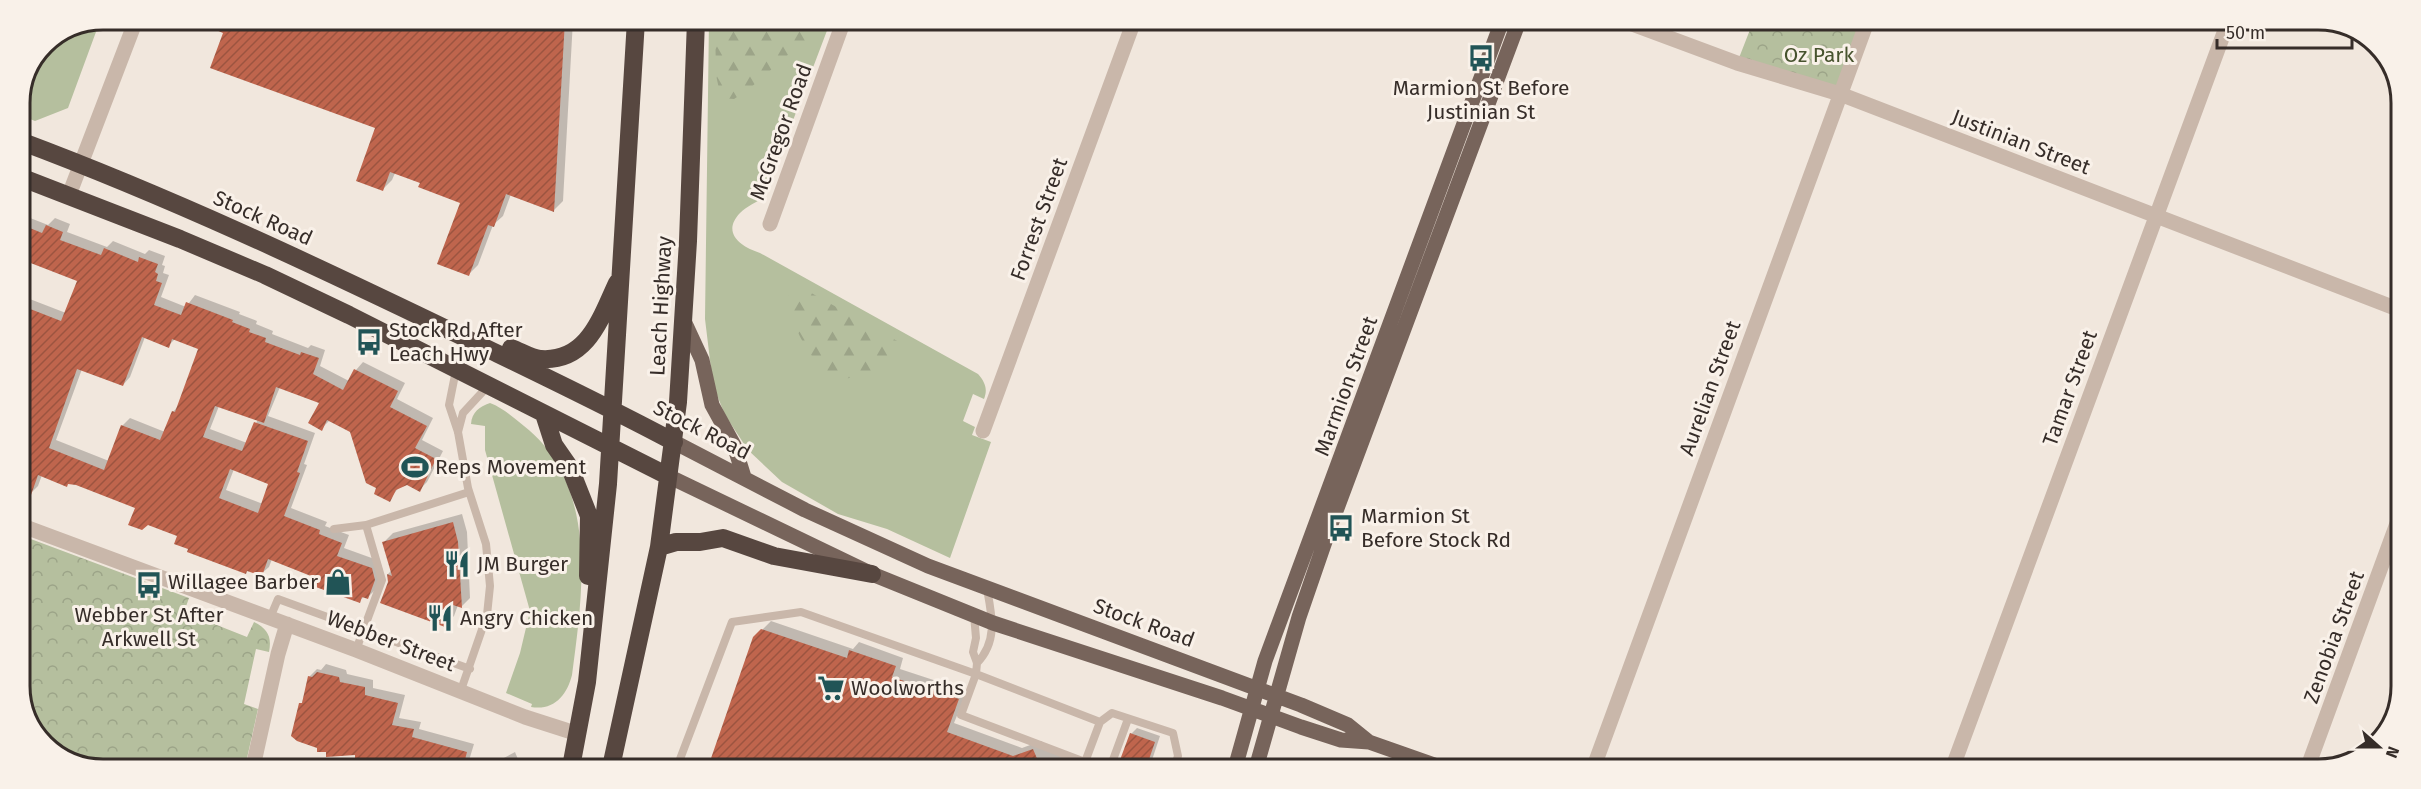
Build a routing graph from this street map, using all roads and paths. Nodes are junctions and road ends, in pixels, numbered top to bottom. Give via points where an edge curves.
1 (132, 30) edge
2 (635, 30) edge
3 (696, 30) edge
4 (840, 30) edge
5 (1131, 30) edge
6 (1499, 30) edge
7 (1516, 30) edge
8 (1648, 30) edge
9 (1864, 30) edge
10 (2225, 30) edge
11 (1840, 94) junction
12 (30, 145) edge
13 (80, 165) junction
14 (30, 181) edge
15 (69, 195) junction
16 (2156, 217) junction
17 (770, 224) dead end
18 (621, 275) junction
19 (2391, 307) edge
20 (683, 319) junction
21 (460, 336) junction
22 (456, 369) junction
23 (488, 386) junction
24 (614, 410) junction
25 (544, 414) junction
26 (983, 431) dead end
27 (458, 432) junction
28 (674, 442) junction
29 (611, 448) junction
30 (668, 476) junction
31 (744, 477) junction
32 (469, 492) junction
33 (366, 525) junction
34 (30, 529) edge
35 (334, 529) dead end
36 (2391, 540) edge
37 (659, 547) junction
38 (872, 574) junction
39 (987, 589) junction
40 (974, 615) junction
41 (270, 618) junction
42 (993, 623) junction
43 (287, 624) junction
44 (593, 625) junction
45 (364, 631) junction
46 (356, 650) junction
47 (977, 663) junction
48 (470, 669) junction
49 (976, 674) junction
50 (1256, 689) junction
51 (461, 690) junction
52 (1276, 696) junction
53 (1251, 709) junction
54 (1271, 717) junction
55 (1128, 718) junction
56 (1100, 722) junction
57 (578, 734) junction
58 (1370, 742) junction
59 (255, 759) edge
60 (573, 759) edge
61 (613, 759) edge
62 (680, 759) edge
63 (1071, 759) edge
64 (1088, 759) edge
65 (1113, 759) edge
66 (1177, 759) edge
67 (1237, 759) edge
68 (1259, 759) edge
69 (1418, 759) edge
70 (1597, 759) edge
71 (1956, 759) edge
72 (2311, 759) edge

1 - 13 street
2 - 18 highway, Leach Highway
3 - 20 highway, Leach Highway
4 - 17 street, McGregor Road
5 - 26 street, Forrest Street
6 - 50 main road, Marmion Street
7 - 52 main road, Marmion Street via 1330,526
8 - 11 street, Justinian Street via 1737,63
9 - 11 street, Aurelian Street
10 - 16 street, Tamar Street
11 - 16 street, Justinian Street
11 - 70 street, Aurelian Street
12 - 13 highway, Stock Road
13 - 15 street
13 - 21 highway, Stock Road via 256,238
14 - 15 highway, Stock Road
15 - 22 highway, Stock Road via 265,275
16 - 19 street, Justinian Street
16 - 71 street, Tamar Street
18 - 21 highway via 592,334 572,353 540,359 495,341
18 - 24 highway, Leach Highway
20 - 28 highway, Leach Highway
20 - 31 main road via 702,360 712,405 734,446
21 - 24 highway, Stock Road
22 - 23 highway, Stock Road
22 - 27 lane via 449,405
23 - 25 highway, Stock Road
23 - 27 lane via 463,413
24 - 28 highway, Stock Road
24 - 29 highway, Leach Highway
25 - 29 highway, Stock Road
25 - 44 highway via 554,445 570,468 589,516 588,581
27 - 32 lane
28 - 30 highway, Leach Highway
28 - 31 main road, Stock Road
29 - 30 highway, Stock Road
29 - 44 highway, Leach Highway
30 - 37 highway, Leach Highway
30 - 38 main road, Stock Road
31 - 39 main road, Stock Road via 886,548
32 - 33 lane
32 - 48 lane via 486,544 490,586 487,615
33 - 35 lane
33 - 45 lane via 382,580
34 - 41 street, Webber Street
36 - 72 street, Zenobia Street
37 - 38 highway via 723,538 774,556
37 - 61 highway, Leach Highway
38 - 40 main road, Stock Road
39 - 42 lane
39 - 50 main road, Stock Road
40 - 42 main road, Stock Road
40 - 47 lane via 973,652
41 - 43 street, Webber Street
41 - 45 lane via 278,599
42 - 47 lane via 986,654
42 - 53 main road, Stock Road
43 - 46 street, Webber Street
43 - 59 street
44 - 57 highway, Leach Highway
45 - 46 lane
45 - 48 lane
46 - 51 street, Webber Street
47 - 49 lane
48 - 51 lane
49 - 56 lane
49 - 62 lane via 801,612 732,622
49 - 63 lane via 961,715
50 - 52 main road, Stock Road
50 - 53 main road, Marmion Street
51 - 57 street, Webber Street
52 - 54 main road, Marmion Street
52 - 58 main road, Stock Road via 1348,725
53 - 54 main road, Stock Road
53 - 67 main road, Marmion Street
54 - 58 main road, Stock Road via 1341,740
54 - 68 main road, Marmion Street
55 - 56 lane via 1112,713
55 - 65 lane
55 - 66 lane via 1173,733
56 - 64 lane
57 - 60 highway, Leach Highway
58 - 69 main road, Stock Road

